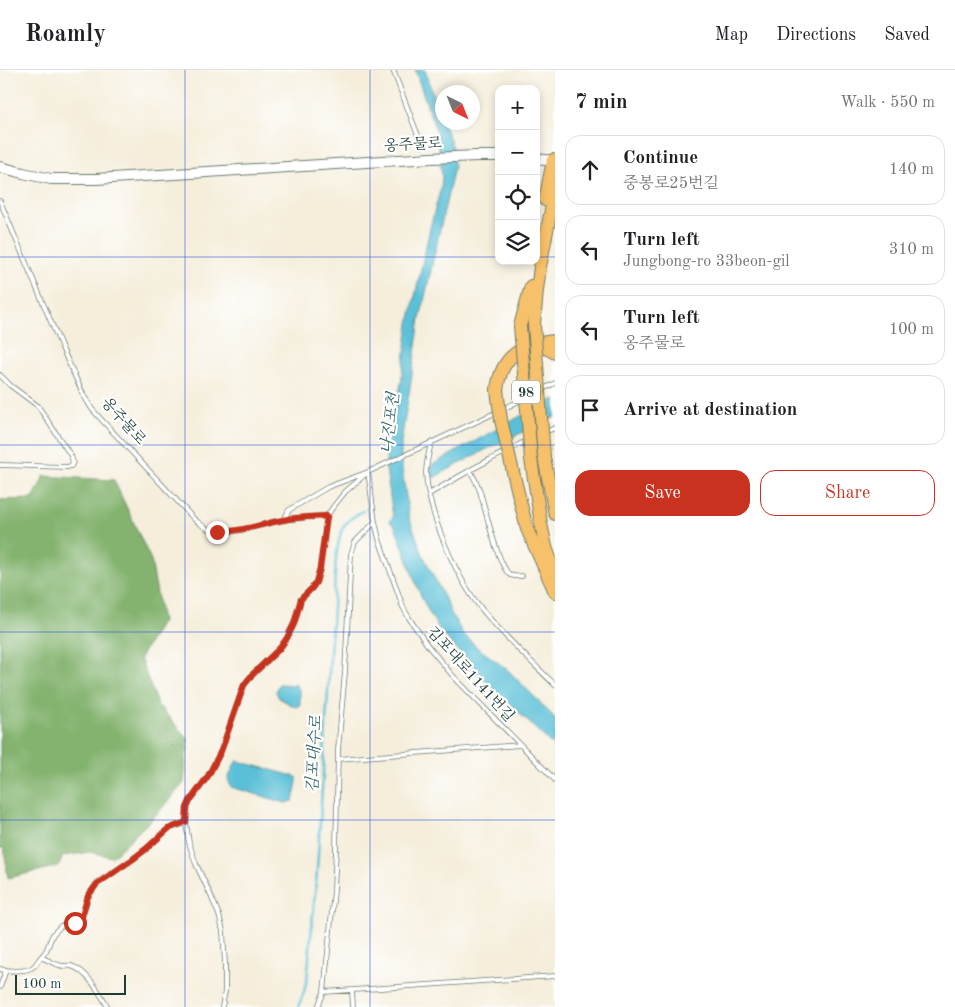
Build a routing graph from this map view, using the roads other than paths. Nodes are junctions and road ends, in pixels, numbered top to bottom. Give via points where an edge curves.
1 (393, 70) edge
2 (422, 146) dead end
3 (495, 156) edge
4 (540, 159) edge
5 (554, 160) edge
6 (0, 167) edge
7 (555, 188) edge
8 (0, 201) edge
9 (540, 234) edge
10 (534, 265) edge
11 (555, 349) edge
12 (0, 375) edge
13 (555, 383) edge
14 (555, 428) edge
15 (430, 443) junction
16 (537, 458) junction
17 (0, 465) edge
18 (470, 470) junction
19 (368, 472) junction
20 (430, 494) junction
21 (555, 514) edge
22 (327, 516) junction
23 (284, 520) junction
24 (375, 522) junction
25 (555, 573) edge
26 (522, 576) dead end
27 (555, 592) edge
28 (555, 685) edge
29 (520, 745) junction
30 (338, 759) junction
31 (555, 780) edge
32 (186, 822) junction
33 (41, 957) junction
34 (0, 969) edge
35 (6, 970) junction
36 (555, 976) edge
37 (0, 986) edge
38 (352, 990) junction
39 (324, 992) junction
40 (108, 1007) edge
41 (222, 1007) edge
42 (318, 1007) edge
43 (353, 1007) edge

1 - 2 lane
3 - 6 street, 옹주물로 via 96,179 51,178
4 - 5 street
5 - 9 highway
7 - 16 highway, 98, bridge via 540,267 534,325
8 - 23 lane, 옹주물로 via 55,333 92,409 204,527 225,532
10 - 16 highway, 98, bridge via 520,326
11 - 27 highway, bridge via 542,342 516,353 502,367 497,390 527,529
12 - 17 lane via 38,406 73,462 67,467
13 - 15 lane
14 - 18 lane
15 - 19 lane
15 - 20 lane via 426,472
16 - 21 highway, 98
16 - 25 highway, 98 via 541,524
18 - 20 lane
18 - 26 lane via 505,568 510,575
19 - 22 lane via 345,492
19 - 23 lane via 328,487 290,510
19 - 24 lane, 김포대로1141번길
20 - 28 lane via 442,537 473,598 490,620
22 - 23 lane, 옹주물로
22 - 32 lane via 316,582 301,599 287,638 244,685 221,751 190,801
24 - 29 lane, 김포대로1141번길 via 403,607 416,629 452,676
24 - 30 lane via 354,542 352,554
29 - 30 lane, 김포대로1141번길
29 - 31 lane, 김포대로1141번길
30 - 39 lane via 334,890
32 - 33 lane via 168,829 97,884 88,896 79,920 61,926
32 - 41 lane via 193,854 222,924 225,991
33 - 35 lane via 29,970
33 - 40 lane via 61,966 70,966 84,975
34 - 35 lane
35 - 37 lane
36 - 38 lane
38 - 39 lane
38 - 43 lane
39 - 42 lane

